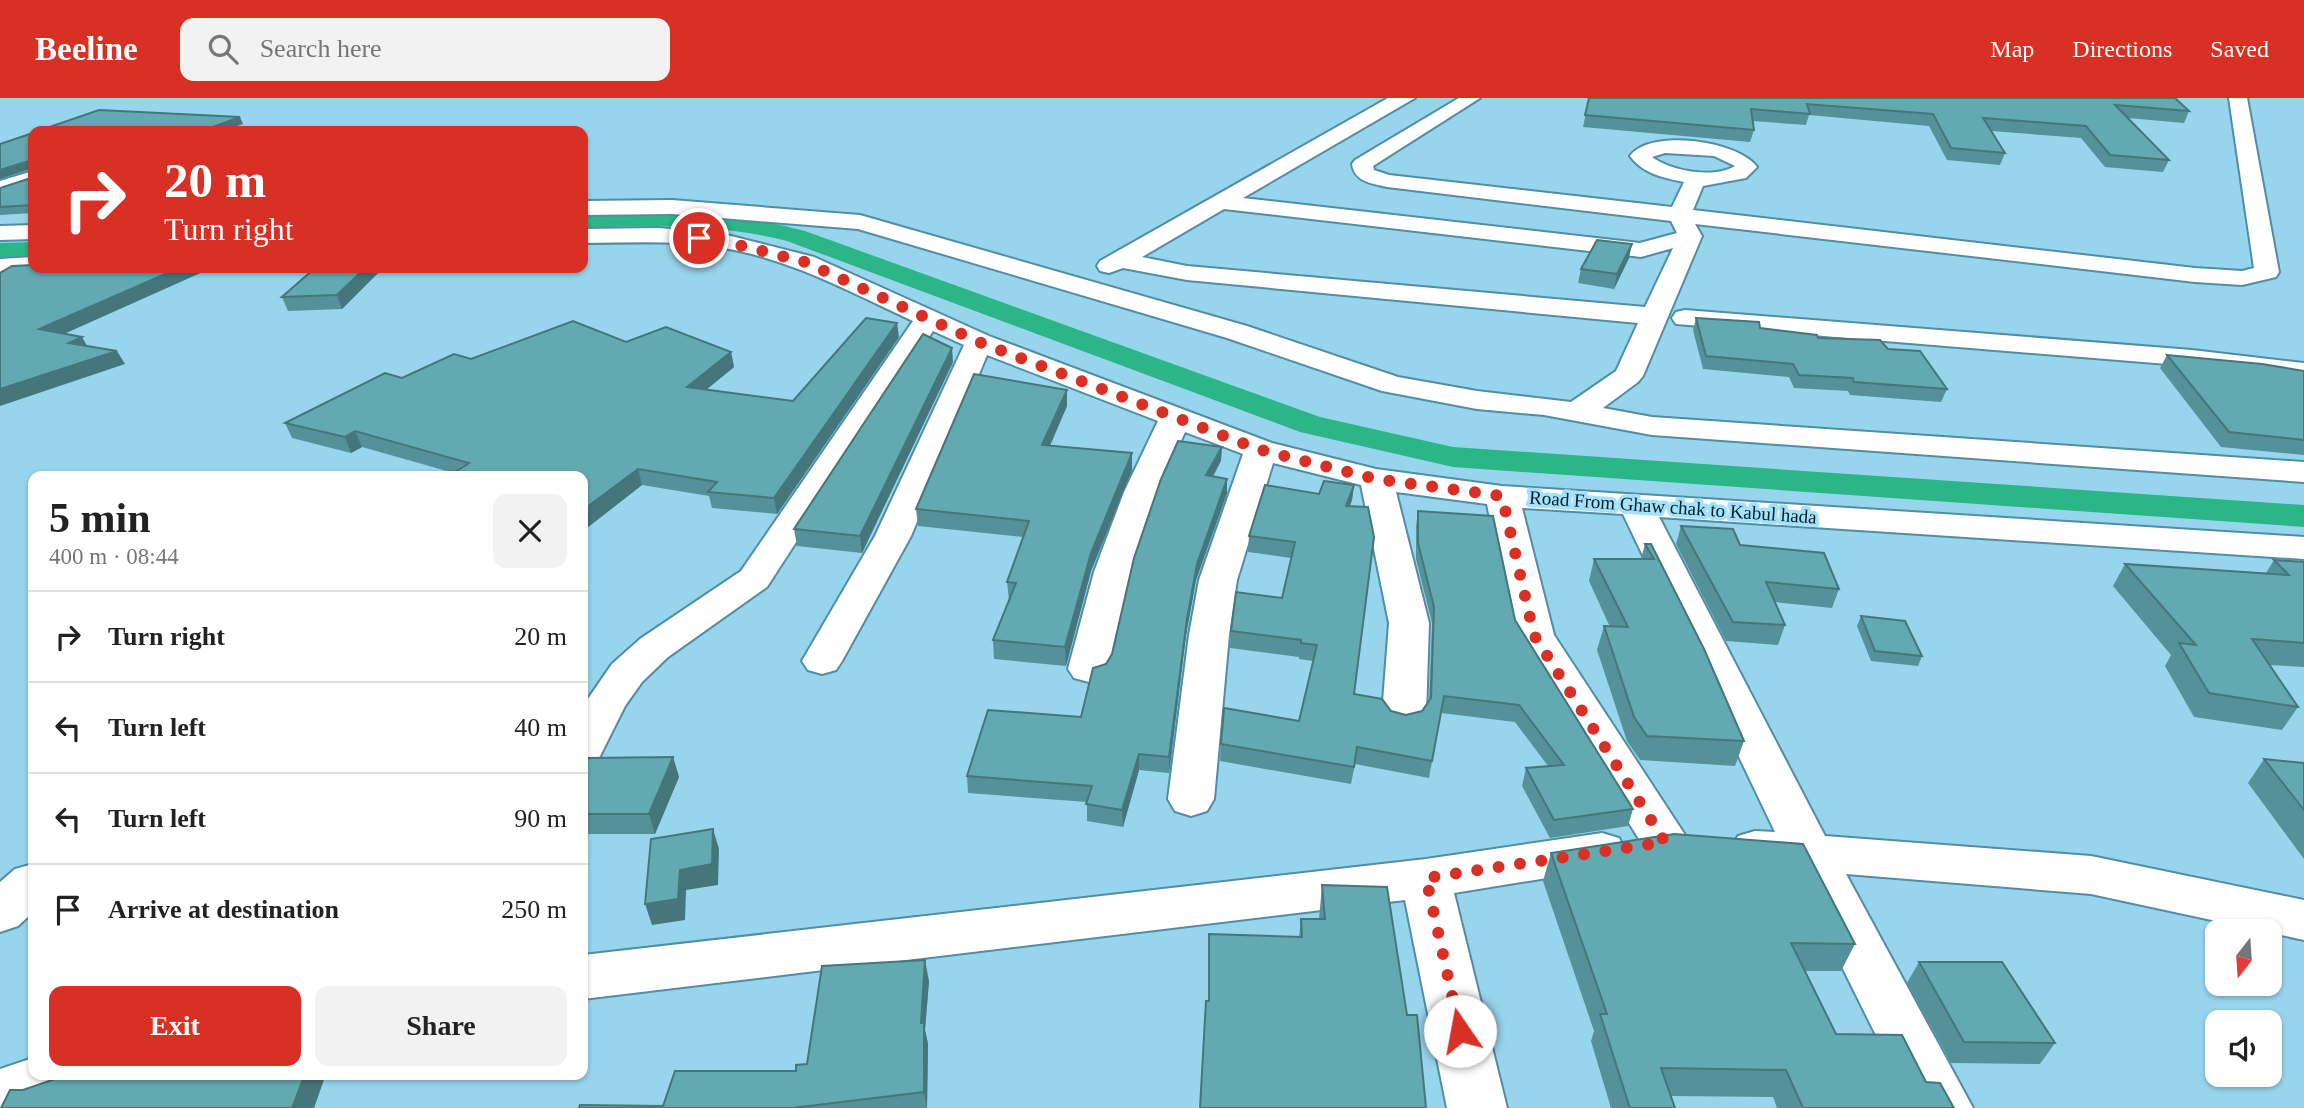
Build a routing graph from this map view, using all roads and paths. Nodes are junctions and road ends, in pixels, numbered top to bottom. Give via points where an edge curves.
1 (1406, 98) edge
2 (1441, 98) edge
3 (2238, 98) edge
4 (1466, 101) edge
5 (1693, 177) dead end
6 (28, 179) edge
7 (0, 188) edge
8 (1222, 202) junction
9 (588, 208) edge
10 (1685, 226) junction
11 (28, 232) edge
12 (0, 233) edge
13 (1164, 234) junction
14 (588, 236) edge
15 (1120, 260) junction
16 (28, 264) edge
17 (0, 266) edge
18 (1079, 266) junction
19 (1654, 316) junction
20 (929, 317) junction
21 (1685, 318) dead end
22 (979, 342) junction
23 (2304, 372) edge
24 (1577, 412) junction
25 (1175, 419) junction
26 (1261, 450) junction
27 (2304, 472) edge
28 (1376, 479) junction
29 (1502, 496) junction
30 (1636, 505) junction
31 (2304, 548) edge
32 (822, 661) dead end
33 (1089, 669) dead end
34 (1404, 715) edge
35 (588, 737) edge
36 (1191, 799) dead end
37 (1665, 842) junction
38 (1810, 854) junction
39 (1426, 878) junction
40 (28, 887) edge
41 (0, 912) edge
42 (2304, 920) edge
43 (588, 976) edge
44 (47, 1080) edge
45 (0, 1097) edge
46 (1478, 1108) edge
47 (1943, 1108) edge

1 - 8 street
2 - 4 street
3 - 10 street via 2267,272 2242,278
4 - 10 street via 1362,164 1364,174
5 - 10 street
6 - 7 street
8 - 10 street via 1641,250
8 - 13 street
9 - 18 street via 672,207 860,222 980,255
10 - 19 street
11 - 12 street
13 - 15 street
13 - 18 street
14 - 20 street, Road From Ghaw chak to Kabul hada via 719,240 805,262
15 - 18 street
15 - 19 street via 1187,274
16 - 17 street
18 - 24 street via 1237,332 1392,385
19 - 24 street via 1628,376
20 - 22 street, Road From Ghaw chak to Kabul hada
20 - 35 street via 754,579 654,648 627,673
21 - 23 street via 2192,358
22 - 25 street, Road From Ghaw chak to Kabul hada
22 - 32 street via 893,536
24 - 27 street via 1652,426
25 - 26 street, Road From Ghaw chak to Kabul hada
25 - 33 street via 1141,492 1113,572
26 - 28 street, Road From Ghaw chak to Kabul hada
26 - 36 street via 1219,580
28 - 29 street, Road From Ghaw chak to Kabul hada
28 - 34 street via 1409,624
29 - 30 street, Road From Ghaw chak to Kabul hada
29 - 37 street via 1534,635
30 - 31 street, Road From Ghaw chak to Kabul hada
30 - 38 street
37 - 38 street
37 - 39 street
38 - 42 street via 2091,875
38 - 47 street
39 - 43 street
39 - 46 street
40 - 41 street
44 - 45 street

